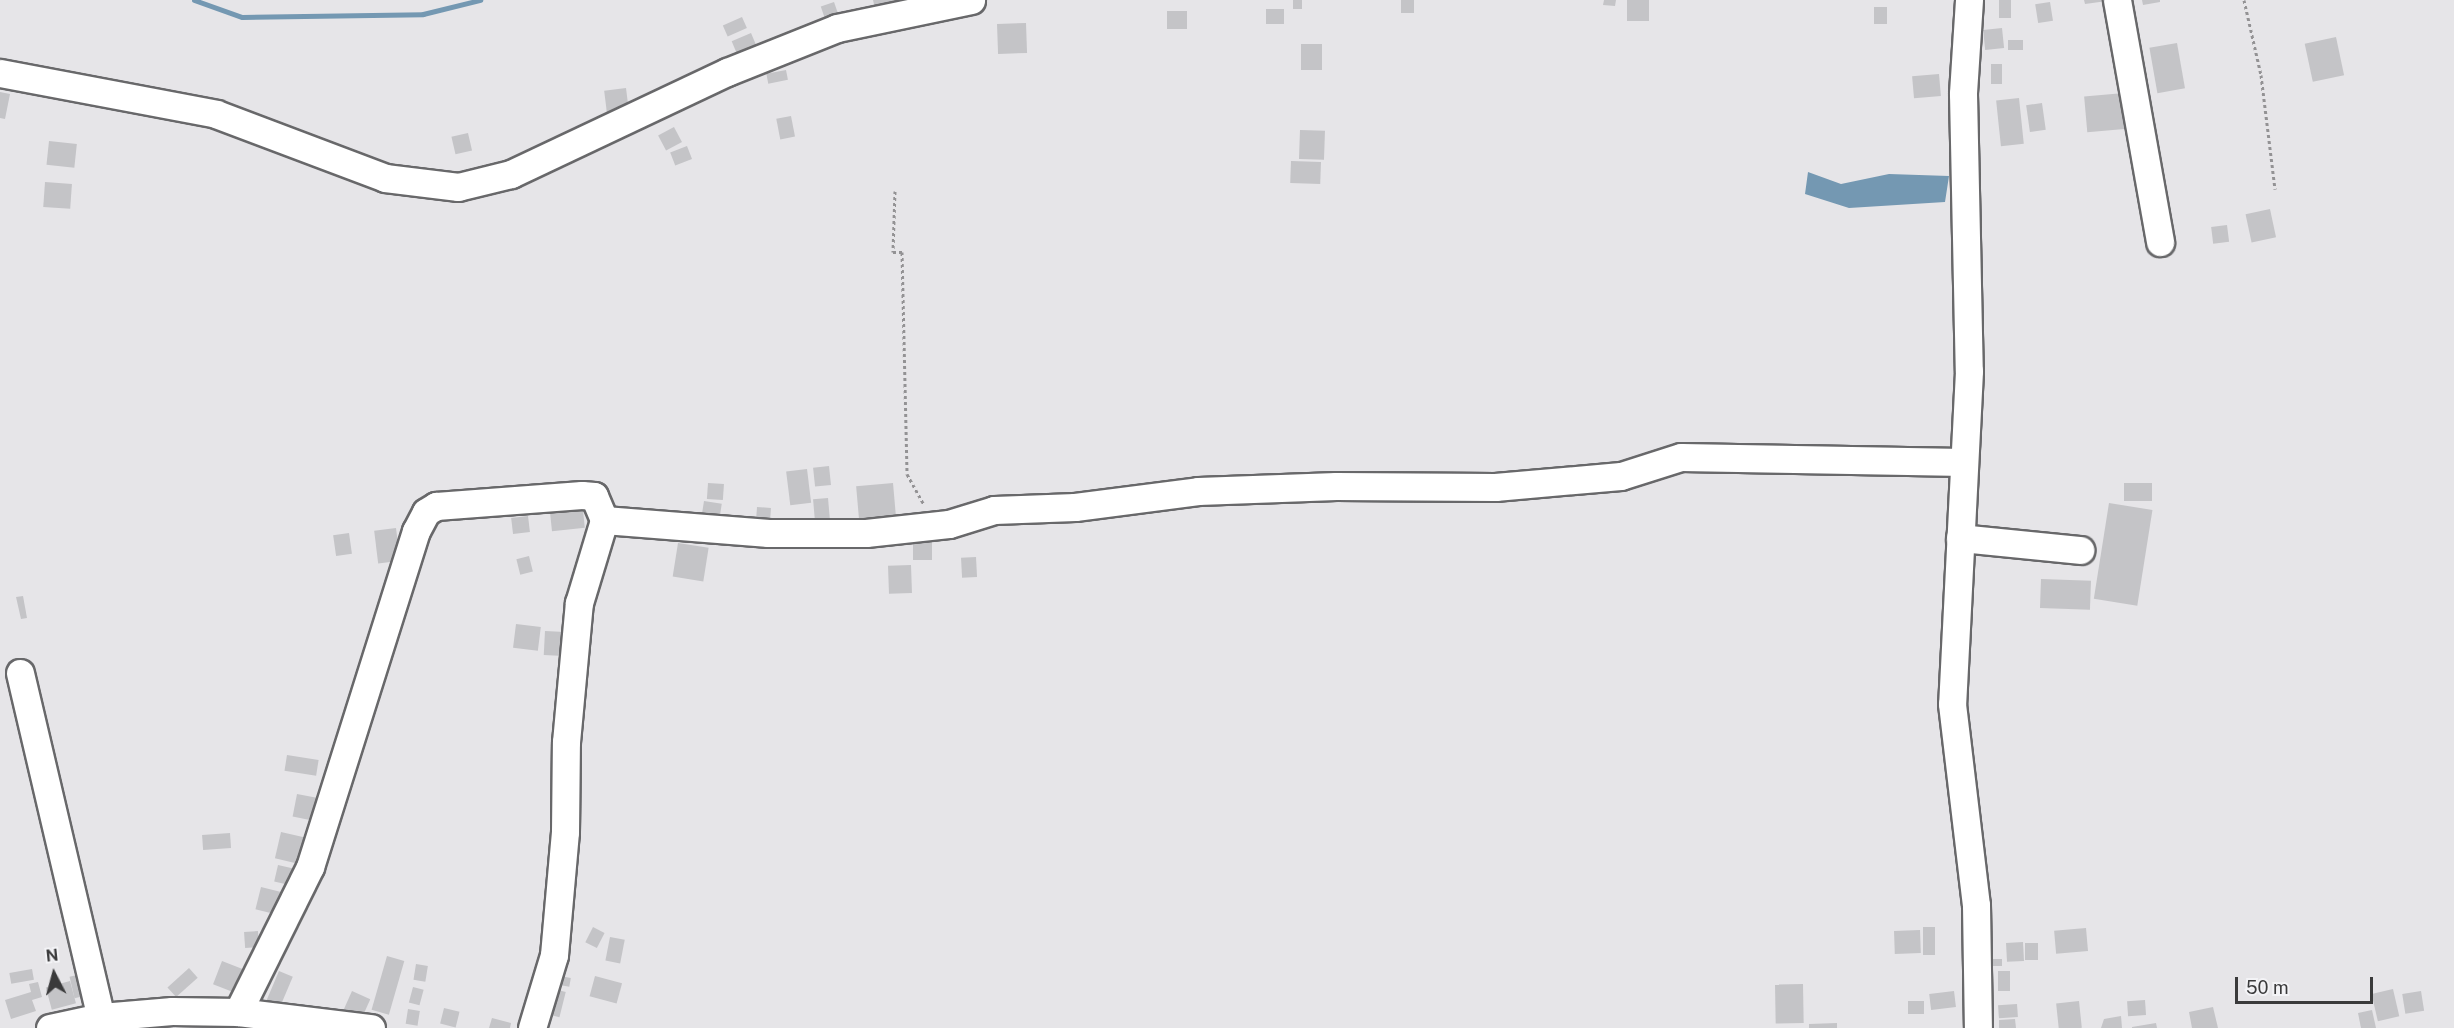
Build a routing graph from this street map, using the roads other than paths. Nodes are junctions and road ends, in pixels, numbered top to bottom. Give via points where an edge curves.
1 (971, 0) edge
2 (1969, 0) edge
3 (2117, 0) edge
4 (0, 73) edge
5 (2160, 242) dead end
6 (1964, 462) junction
7 (604, 520) junction
8 (1960, 538) junction
9 (2080, 550) dead end
10 (20, 673) dead end
11 (238, 1012) junction
12 (101, 1017) junction
13 (50, 1028) edge
14 (371, 1028) edge
15 (532, 1028) edge
16 (1978, 1028) edge

1 - 4 street via 837,28 727,72 511,174 458,187 385,178 216,114
2 - 6 street via 1963,94 1969,371
3 - 5 street
6 - 7 street via 1681,457 1610,477 1495,487 1336,486 1198,491 1075,507 994,510 949,524 866,533 778,533
6 - 8 street
7 - 11 street via 594,496 582,495 436,506 426,512 416,531 310,867
7 - 15 street via 579,603 566,742 565,832 554,955
8 - 9 street
8 - 16 street via 1952,704 1976,905
10 - 12 street
11 - 12 street via 172,1011
11 - 14 street
12 - 13 street

